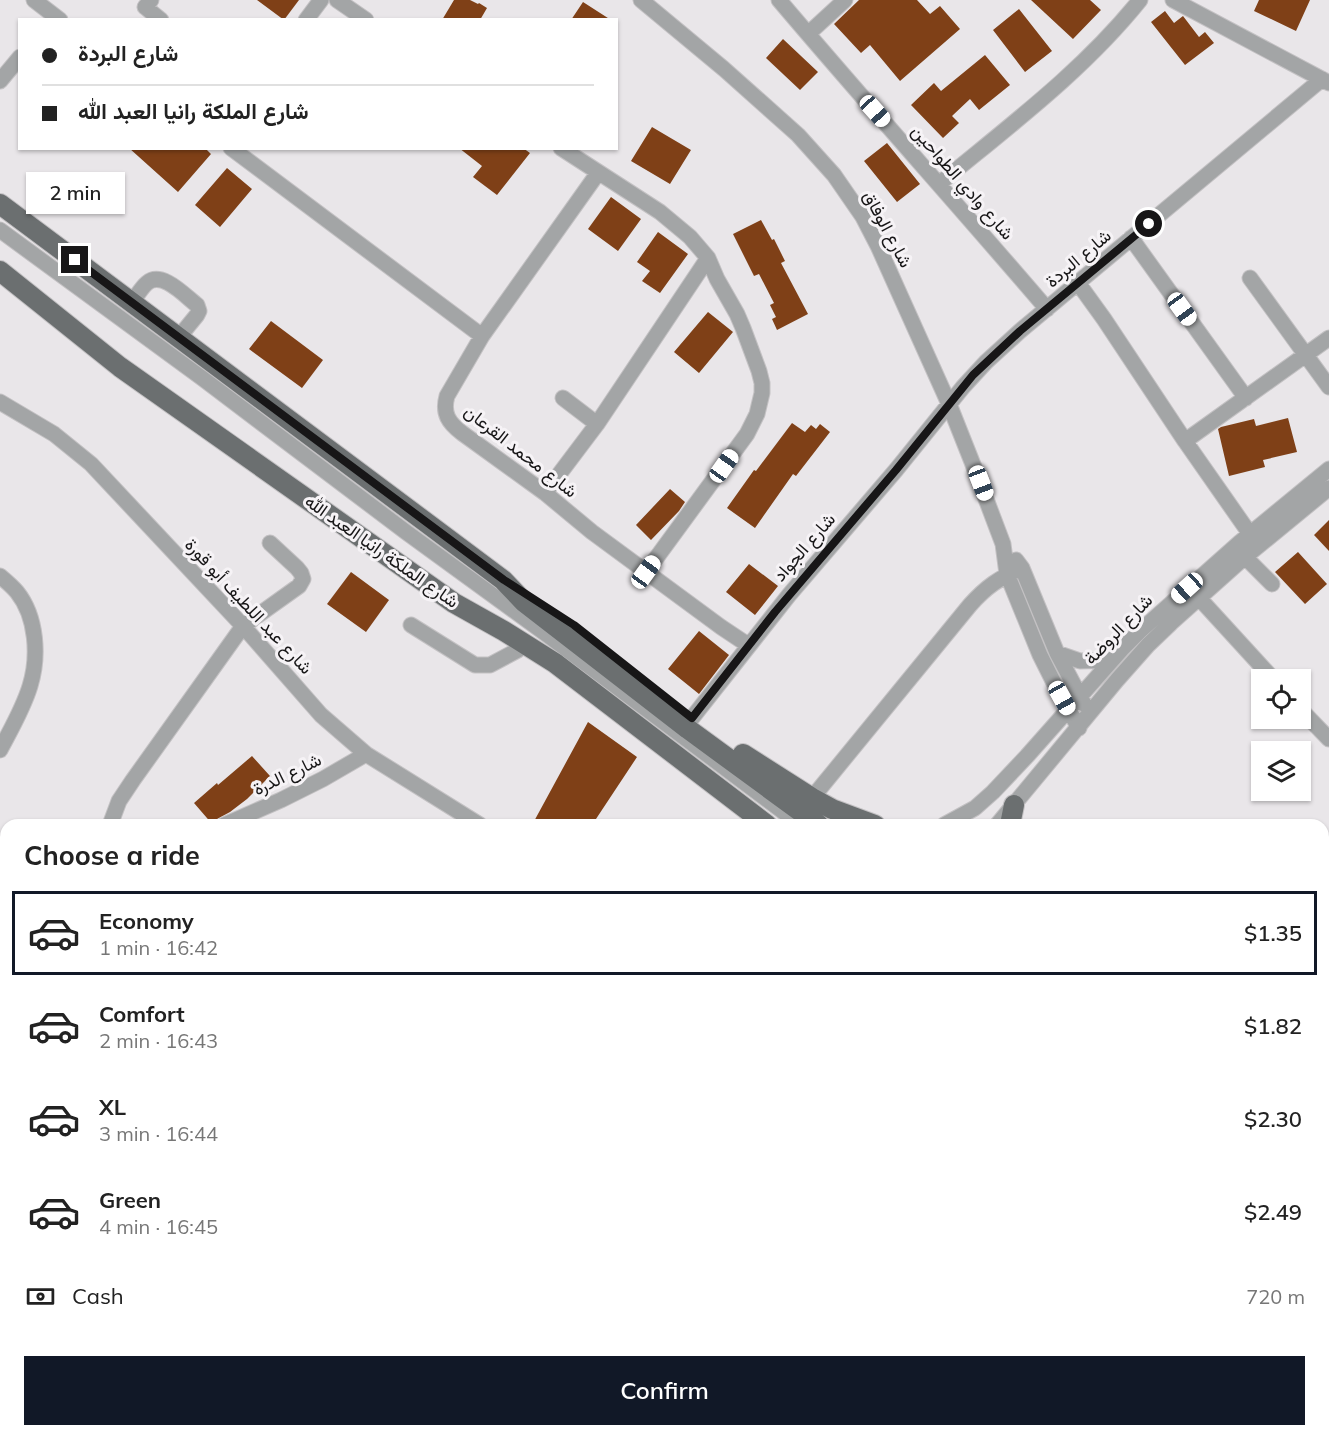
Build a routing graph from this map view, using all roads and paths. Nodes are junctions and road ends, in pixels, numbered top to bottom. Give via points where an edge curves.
1 (34, 0) edge
2 (151, 0) edge
3 (321, 0) edge
4 (337, 0) edge
5 (641, 0) edge
6 (779, 0) edge
7 (845, 0) edge
8 (1140, 0) edge
9 (1173, 0) edge
10 (55, 18) edge
11 (159, 18) edge
12 (308, 18) edge
13 (363, 18) edge
14 (808, 34) junction
15 (18, 59) edge
16 (0, 81) edge
17 (1325, 81) edge
18 (234, 150) edge
19 (564, 150) edge
20 (598, 173) junction
21 (939, 184) junction
22 (0, 204) edge
23 (0, 230) edge
24 (0, 236) edge
25 (1131, 238) junction
26 (708, 258) junction
27 (0, 271) edge
28 (1250, 278) dead end
29 (1078, 283) junction
30 (132, 302) junction
31 (1047, 309) junction
32 (482, 336) junction
33 (178, 338) junction
34 (1329, 338) edge
35 (1306, 355) junction
36 (1329, 387) edge
37 (563, 398) dead end
38 (1246, 398) junction
39 (0, 402) edge
40 (949, 404) junction
41 (597, 424) junction
42 (1185, 441) junction
43 (1329, 469) edge
44 (1329, 488) edge
45 (545, 493) junction
46 (1250, 534) junction
47 (270, 543) dead end
48 (1004, 544) junction
49 (1245, 557) junction
50 (1022, 568) junction
51 (646, 572) junction
52 (1007, 574) junction
53 (0, 576) edge
54 (504, 580) junction
55 (1272, 584) dead end
56 (1199, 598) junction
57 (454, 603) junction
58 (411, 625) dead end
59 (243, 626) junction
60 (748, 645) junction
61 (518, 650) junction
62 (1057, 653) junction
63 (1112, 660) junction
64 (1264, 669) edge
65 (1080, 696) junction
66 (1068, 710) junction
67 (1090, 714) junction
68 (1311, 717) edge
69 (692, 718) junction
70 (1079, 728) junction
71 (1325, 728) edge
72 (0, 750) edge
73 (366, 754) junction
74 (812, 798) junction
75 (1014, 805) junction
76 (112, 819) edge
77 (238, 819) edge
78 (470, 819) edge
79 (740, 819) edge
80 (759, 819) edge
81 (782, 819) edge
82 (793, 819) edge
83 (811, 819) edge
84 (859, 819) edge
85 (955, 819) edge
86 (1002, 819) edge
87 (1011, 819) edge

1 - 10 street
2 - 11 street via 145,7
3 - 12 street
4 - 13 street
5 - 40 street, شارع الوفاق via 798,135 834,175 878,246
6 - 14 street, شارع وادي الطواحين
7 - 14 street
8 - 21 street via 1100,46
9 - 17 street
14 - 21 street, شارع وادي الطواحين
15 - 16 street
17 - 25 street, شارع البردة
18 - 32 street
19 - 20 street
20 - 26 street via 660,212
20 - 32 street, شارع محمد القرعان
21 - 31 street, شارع وادي الطواحين
22 - 30 main road
23 - 82 street
24 - 81 street
25 - 29 street, شارع البردة
25 - 38 street
26 - 41 street
26 - 51 street via 743,328 759,370 762,393 747,434
27 - 57 main road, شارع الملكة رانيا العبد الله via 120,367
28 - 35 street
29 - 31 street, شارع البردة
29 - 42 street
30 - 33 main road
30 - 33 street via 148,282 157,279 197,305 197,315
31 - 40 street, شارع البردة via 992,356
32 - 45 street, شارع محمد القرعان via 447,396 447,417 462,433
33 - 54 main road
34 - 35 street
35 - 36 street
35 - 38 street
37 - 41 street
38 - 42 street
39 - 59 street, شارع عبد اللطيف أبو قورة via 54,434 91,464
40 - 48 street, شارع الوفاق
40 - 60 street, شارع الجواد
41 - 45 street
42 - 46 street
43 - 46 street, شارع الروضة
44 - 49 street, شارع الروضة
45 - 51 street, شارع محمد القرعان
46 - 63 street, شارع الروضة
47 - 59 street via 297,568 303,579 299,586
48 - 50 street, شارع الوفاق
48 - 52 street, شارع الوفاق
49 - 55 street
49 - 56 street, شارع الروضة
50 - 52 street
50 - 62 street, شارع الوفاق
51 - 60 street, شارع محمد القرعان
52 - 66 street, شارع الوفاق via 1040,655
52 - 74 street via 983,590
53 - 72 street via 24,604 35,635 35,658 27,696
54 - 69 main road via 574,625
54 - 83 main road via 524,602
56 - 64 street
56 - 67 street, شارع الروضة via 1148,645
57 - 61 main road
57 - 80 main road, شارع الملكة رانيا العبد الله via 555,663
58 - 61 street via 475,664 490,665
59 - 73 street, شارع عبد اللطيف أبو قورة via 321,715
59 - 76 street via 133,780
60 - 69 street, شارع الجواد
61 - 79 main road
62 - 63 street via 1080,661
62 - 65 street, شارع الوفاق
63 - 65 street, شارع الروضة
65 - 66 street, شارع الروضة
65 - 67 street, شارع الوفاق
66 - 70 street, شارع الوفاق
66 - 85 street, شارع الروضة via 993,792
67 - 70 street, شارع الروضة
68 - 71 street
69 - 74 main road
70 - 75 street, شارع الروضة
73 - 77 street, شارع الدرة
73 - 78 street, شارع عبد اللطيف أبو قورة
74 - 84 main road
75 - 86 street, شارع الروضة
75 - 87 main road

